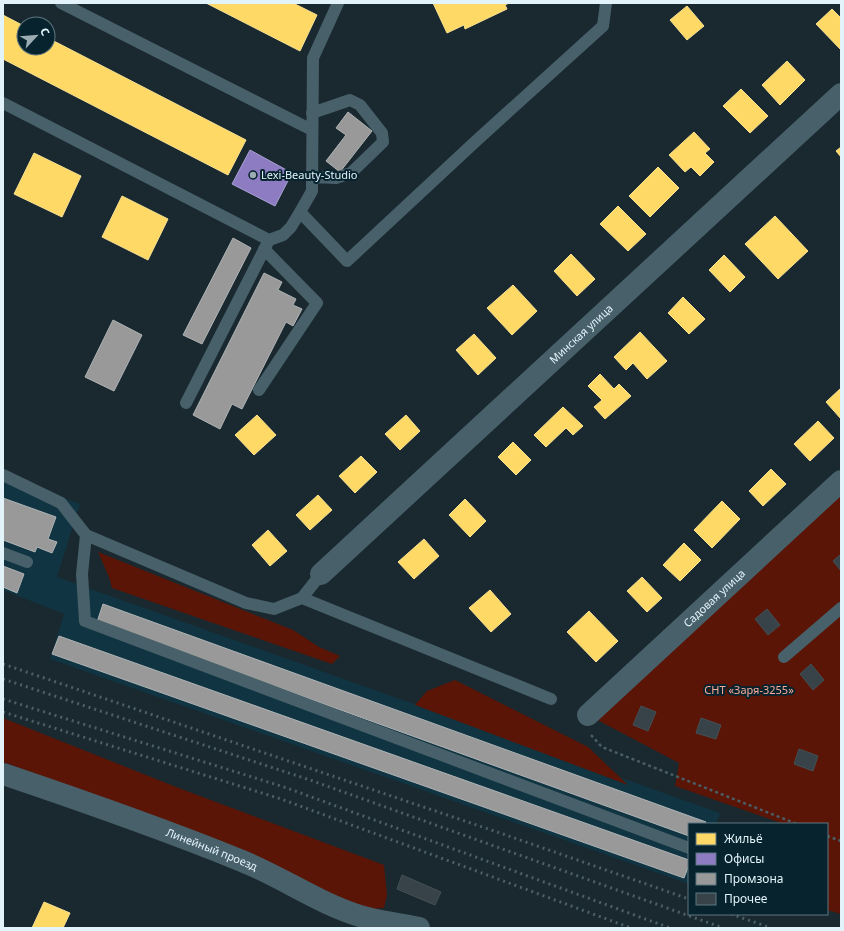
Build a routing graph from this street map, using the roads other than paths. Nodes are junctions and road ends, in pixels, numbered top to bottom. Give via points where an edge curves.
1 (61, 3) edge
2 (338, 3) edge
3 (606, 3) edge
4 (841, 94) edge
5 (3, 103) edge
6 (312, 113) junction
7 (312, 130) junction
8 (312, 177) junction
9 (300, 212) junction
10 (267, 245) junction
11 (259, 390) dead end
12 (186, 403) dead end
13 (3, 475) edge
14 (841, 481) edge
15 (86, 535) junction
16 (3, 553) edge
17 (27, 562) dead end
18 (321, 574) joint
19 (302, 598) junction
20 (841, 608) edge
21 (784, 657) dead end
22 (551, 699) dead end
23 (588, 715) road end
24 (3, 774) edge
25 (688, 848) edge
26 (380, 925) edge
27 (419, 928) edge

1 - 7 lane
2 - 6 lane via 313,58
3 - 9 lane via 603,26 346,261
4 - 18 street, Минская улица
5 - 10 lane
6 - 7 lane
6 - 8 lane via 350,100 360,105 382,133 383,142 351,173 336,178
7 - 8 lane
8 - 9 lane via 312,191
9 - 10 lane via 283,235
10 - 11 lane via 317,303
10 - 12 lane
13 - 15 lane via 61,503
14 - 23 street, Садовая улица
15 - 19 lane via 246,603 274,609
15 - 25 lane via 82,574 85,621
16 - 17 lane
18 - 19 lane
19 - 22 lane
20 - 21 lane
24 - 26 street, Линейный проезд via 243,861 343,910
26 - 27 street, Линейный проезд

